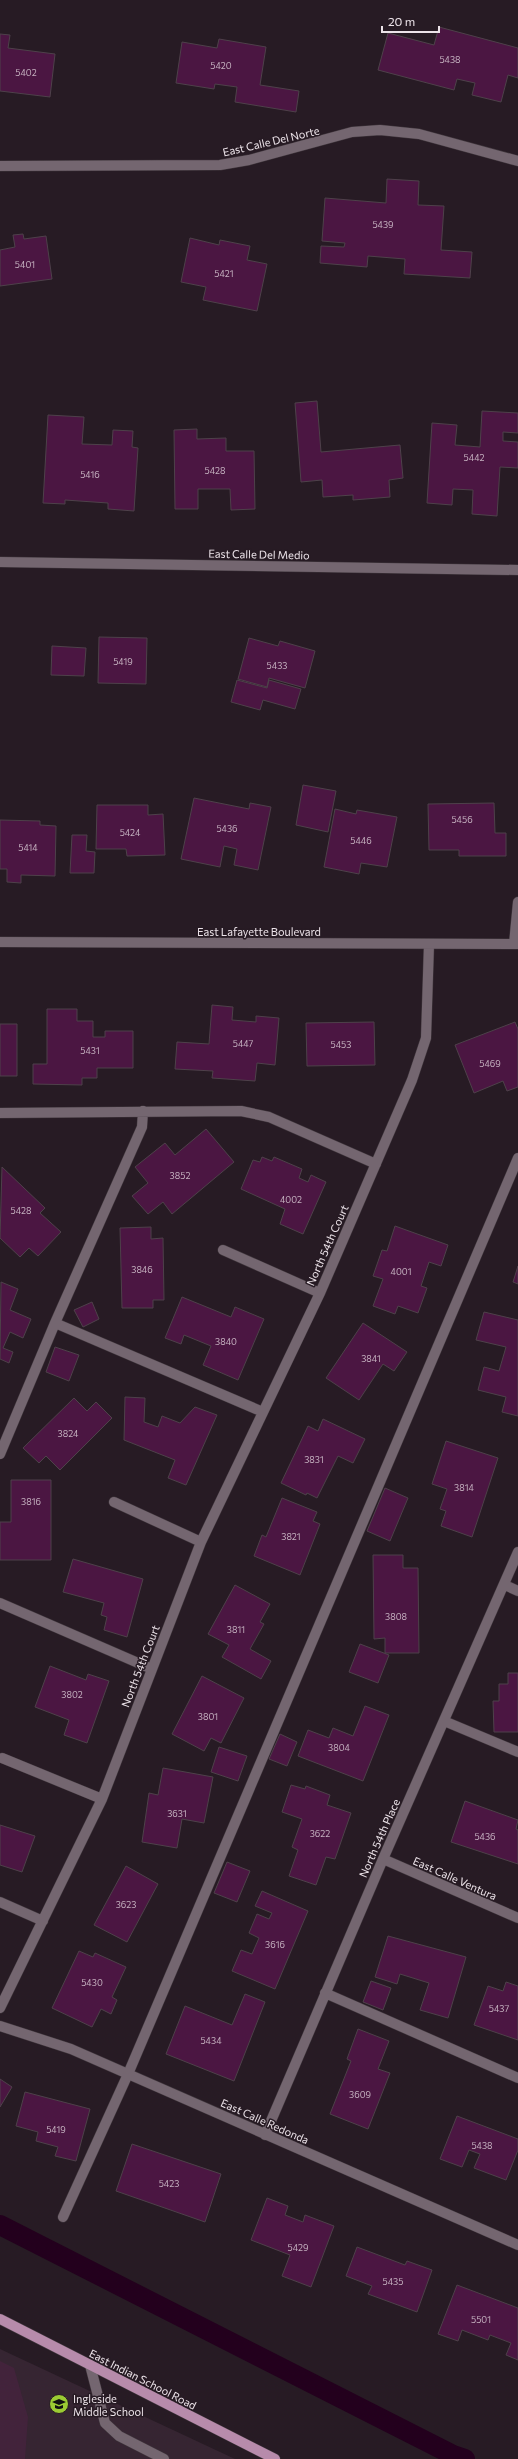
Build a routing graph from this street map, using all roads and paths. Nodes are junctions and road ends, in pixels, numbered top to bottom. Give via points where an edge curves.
1 (518, 161) edge
2 (0, 166) edge
3 (0, 562) edge
4 (518, 570) edge
5 (518, 902) edge
6 (0, 942) edge
7 (429, 944) junction
8 (516, 944) edge
9 (143, 1111) junction
10 (0, 1113) edge
11 (518, 1158) edge
12 (376, 1164) junction
13 (223, 1250) dead end
14 (320, 1293) junction
15 (55, 1323) junction
16 (263, 1412) junction
17 (0, 1454) edge
18 (114, 1502) dead end
19 (201, 1542) junction
20 (518, 1552) edge
21 (505, 1584) junction
22 (518, 1591) edge
23 (0, 1603) edge
24 (152, 1669) junction
25 (444, 1721) junction
26 (518, 1752) edge
27 (2, 1758) dead end
28 (102, 1799) junction
29 (383, 1859) junction
30 (0, 1902) edge
31 (518, 1918) edge
32 (43, 1921) junction
33 (325, 1993) junction
34 (0, 2008) edge
35 (0, 2026) edge
36 (128, 2074) junction
37 (518, 2078) edge
38 (265, 2135) junction
39 (63, 2217) dead end
40 (518, 2246) edge
41 (0, 2319) edge
42 (90, 2365) junction
43 (164, 2459) edge
44 (275, 2459) edge

1 - 2 street, East Calle Del Norte via 419,134 380,130 352,132 249,160 220,165
3 - 4 street, East Calle Del Medio
5 - 8 street
6 - 7 street, East Lafayette Boulevard
7 - 8 street, East Lafayette Boulevard
7 - 12 street, North 54th Court via 426,1038 412,1080
9 - 10 street
9 - 12 street via 241,1111 269,1117
9 - 15 street via 142,1127
11 - 36 street
12 - 14 street, North 54th Court
13 - 14 street
14 - 16 street, North 54th Court
15 - 16 street
15 - 17 street
16 - 19 street, North 54th Court
18 - 19 street
19 - 24 street, North 54th Court
20 - 21 street, North 54th Place
21 - 22 street
21 - 25 street, North 54th Place
23 - 24 street
24 - 28 street, North 54th Court
25 - 26 street
25 - 29 street, North 54th Place
27 - 28 street
28 - 32 street, North 54th Court
29 - 31 street, East Calle Ventura
29 - 33 street, North 54th Place
30 - 32 street
32 - 34 street, North 54th Court
33 - 37 street
33 - 38 street, North 54th Place
35 - 36 street, East Calle Redonda via 70,2049
36 - 38 street, East Calle Redonda
36 - 39 street
38 - 40 street, East Calle Redonda
41 - 42 main road, East Indian School Road
42 - 43 street via 105,2423 119,2436
42 - 44 main road, East Indian School Road

